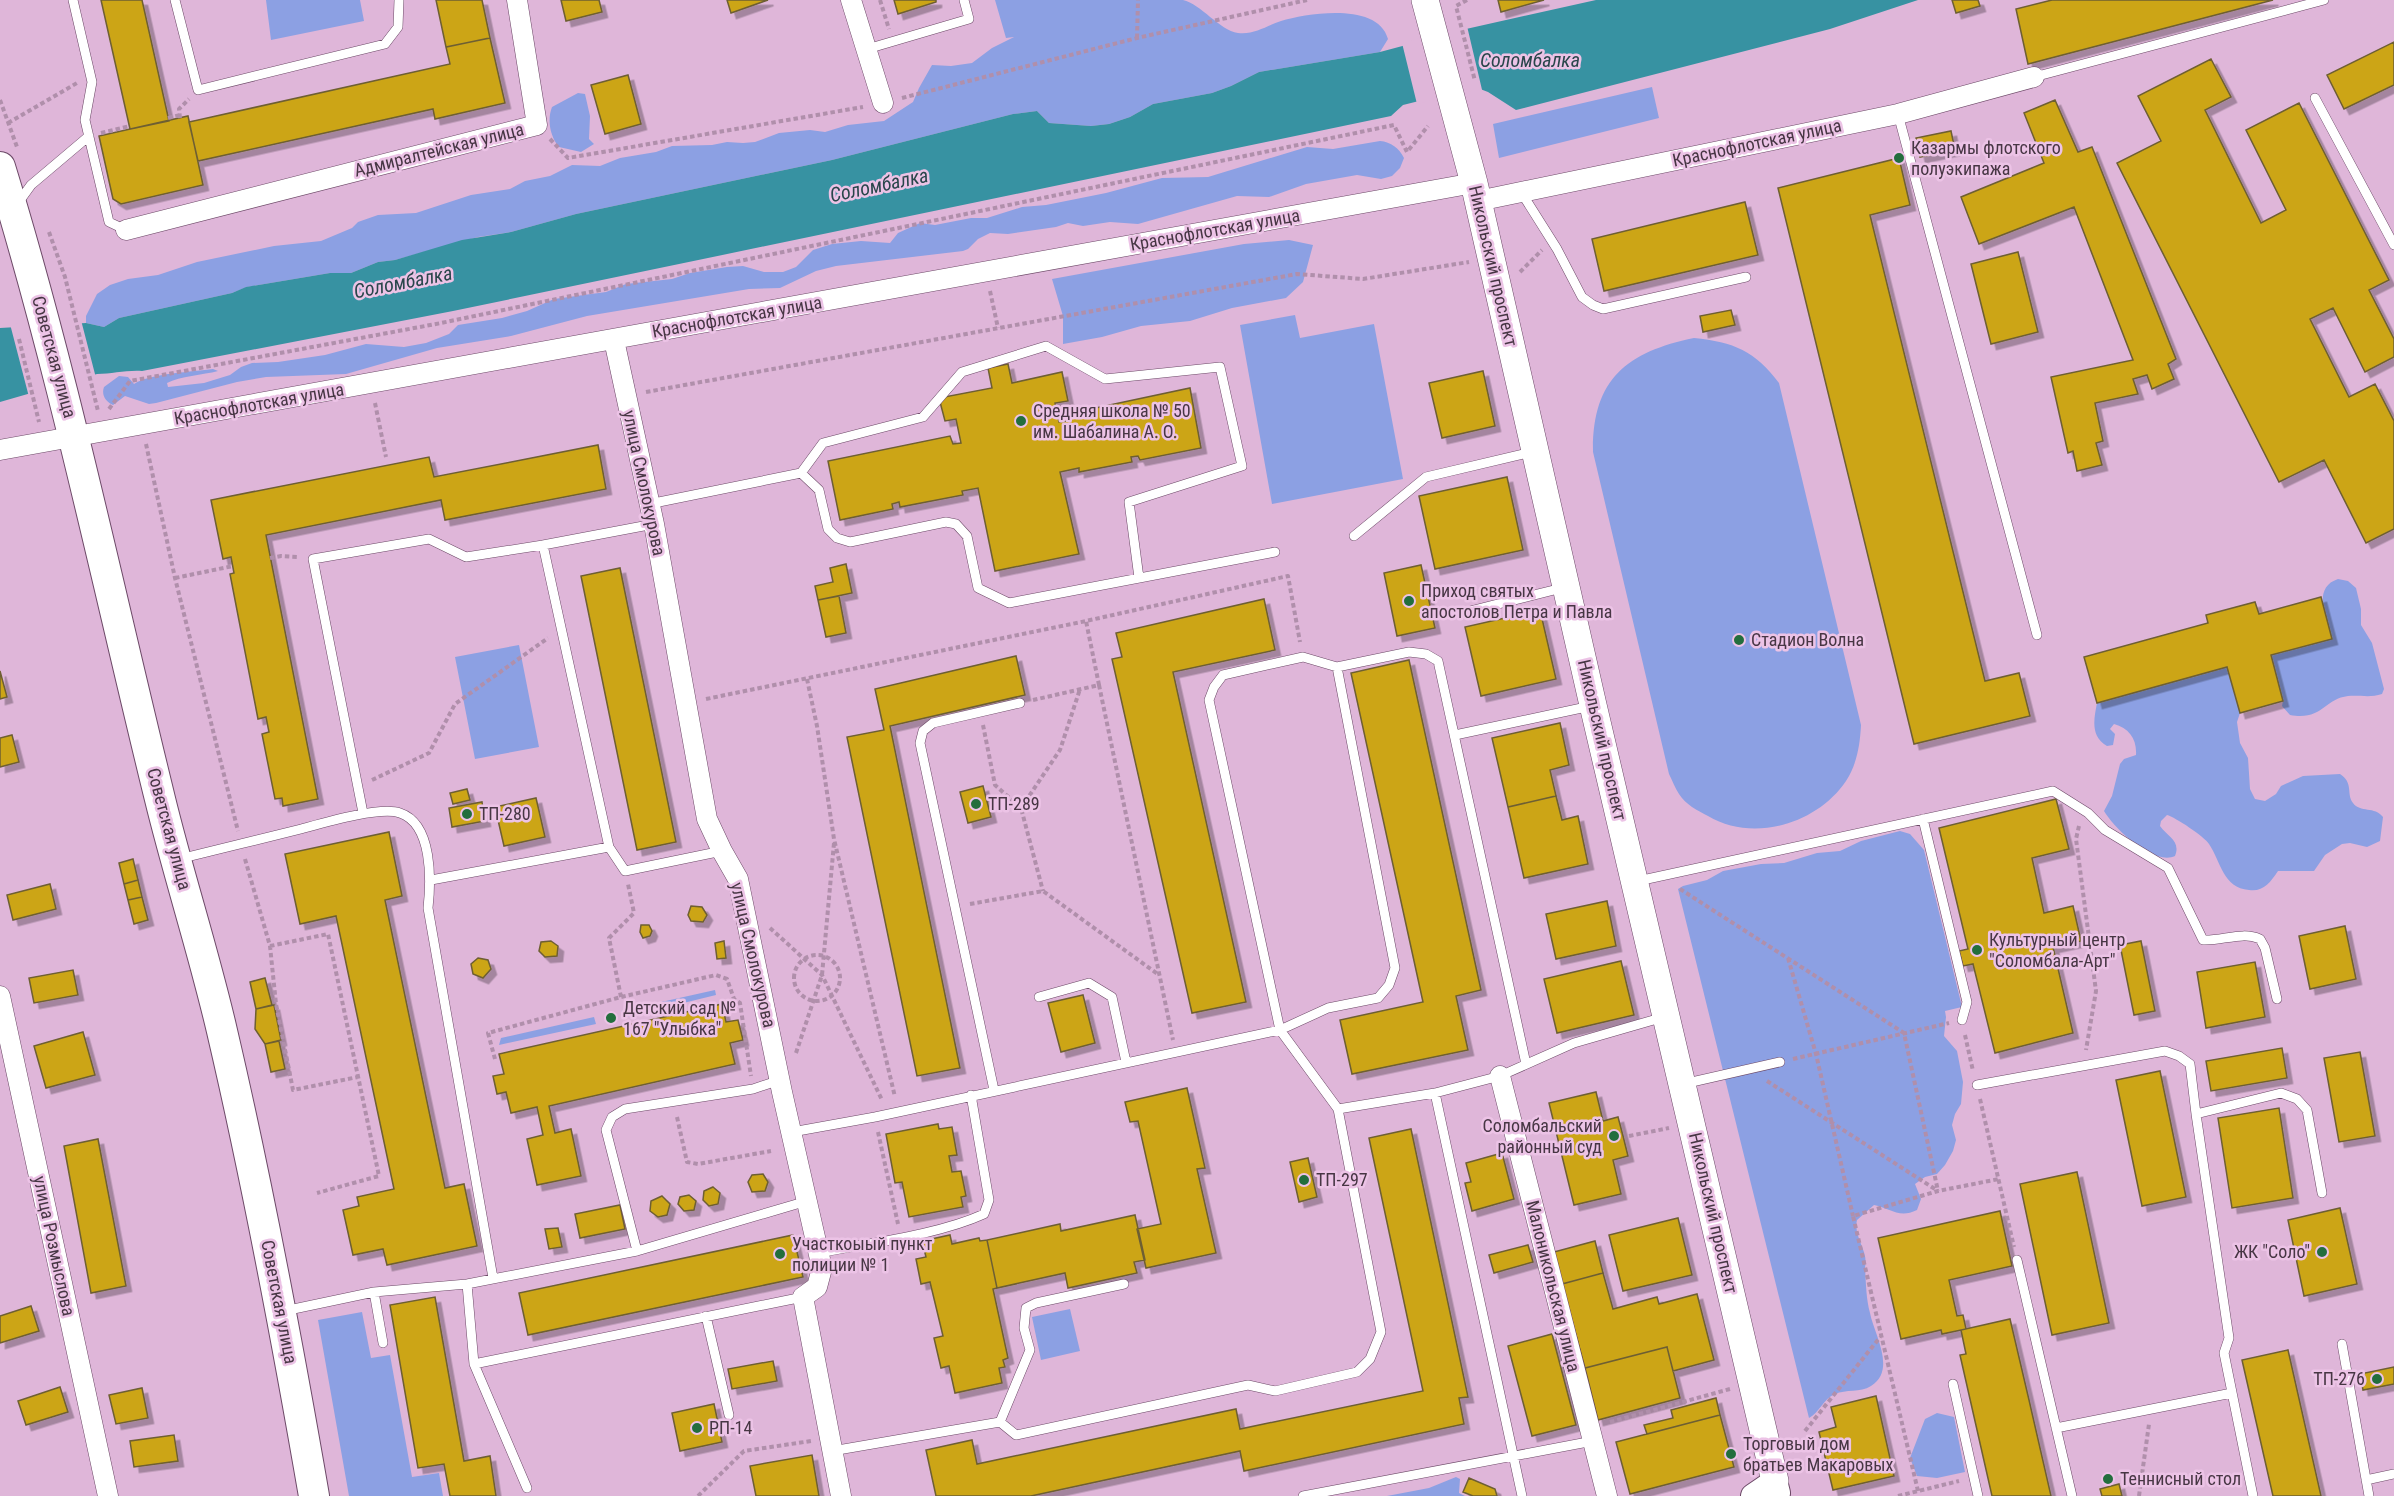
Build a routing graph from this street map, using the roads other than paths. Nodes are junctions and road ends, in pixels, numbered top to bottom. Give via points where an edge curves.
1 (74, 0) edge
2 (175, 0) edge
3 (399, 0) edge
4 (517, 0) edge
5 (851, 0) edge
6 (964, 0) edge
7 (2324, 0) edge
8 (1426, 6) edge
9 (867, 49) junction
10 (2034, 77) joint
11 (2315, 98) dead end
12 (883, 103) road end
13 (1898, 114) junction
14 (89, 136) junction
15 (0, 167) edge
16 (1476, 192) junction
17 (1521, 192) junction
18 (13, 210) junction
19 (126, 230) joint
20 (2394, 245) edge
21 (1746, 277) dead end
22 (614, 340) junction
23 (72, 428) junction
24 (0, 450) edge
25 (1536, 451) junction
26 (801, 473) junction
27 (649, 504) junction
28 (654, 524) junction
29 (1354, 536) dead end
30 (543, 545) junction
31 (1275, 552) dead end
32 (1139, 578) junction
33 (1566, 587) junction
34 (1466, 612) dead end
35 (2037, 635) dead end
36 (1337, 667) junction
37 (1020, 703) road end
38 (1593, 705) junction
39 (1455, 735) junction
40 (363, 813) junction
41 (1923, 819) junction
42 (609, 847) junction
43 (722, 851) junction
44 (177, 859) junction
45 (1649, 879) junction
46 (431, 880) junction
47 (0, 996) edge
48 (1039, 997) dead end
49 (2277, 999) dead end
50 (1667, 1017) junction
51 (1962, 1020) road end
52 (1280, 1030) junction
53 (1126, 1062) junction
54 (1780, 1062) road end
55 (1526, 1064) junction
56 (1500, 1076) junction
57 (1683, 1084) junction
58 (1977, 1085) road end
59 (781, 1086) junction
60 (994, 1090) junction
61 (1434, 1093) junction
62 (971, 1095) junction
63 (1338, 1109) junction
64 (2196, 1114) junction
65 (792, 1132) junction
66 (2322, 1193) dead end
67 (807, 1201) junction
68 (637, 1251) junction
69 (818, 1253) junction
70 (2018, 1260) road end
71 (493, 1278) junction
72 (467, 1284) junction
73 (1124, 1284) dead end
74 (374, 1292) junction
75 (803, 1298) junction
76 (282, 1312) junction
77 (706, 1316) junction
78 (383, 1343) dead end
79 (2342, 1344) dead end
80 (474, 1364) junction
81 (1953, 1384) dead end
82 (2232, 1393) junction
83 (729, 1415) dead end
84 (1000, 1422) junction
85 (2056, 1428) junction
86 (1591, 1434) junction
87 (831, 1445) junction
88 (1513, 1456) junction
89 (2394, 1474) edge
90 (2366, 1480) junction
91 (527, 1488) dead end
92 (1775, 1491) edge
93 (108, 1496) edge
94 (314, 1496) edge
95 (841, 1496) edge
96 (1304, 1496) edge
97 (1522, 1496) edge
98 (1607, 1496) edge
99 (1753, 1496) edge
100 (1978, 1496) edge
101 (2072, 1496) edge
102 (2253, 1496) edge
103 (2369, 1496) edge

1 - 14 lane via 92,82 85,120
2 - 3 lane via 198,90 385,44 398,27
4 - 19 street, Адмиралтейская улица via 537,125
5 - 9 street
6 - 9 lane via 969,19
7 - 10 lane
8 - 16 main road, Никольский проспект
9 - 12 street
10 - 13 street, Краснофлотская улица
11 - 20 lane
13 - 17 street, Краснофлотская улица
13 - 35 lane
14 - 18 lane via 31,186
14 - 19 lane via 109,222
15 - 18 main road, Советская улица
16 - 17 street, Краснофлотская улица
16 - 22 street, Краснофлотская улица via 986,272
16 - 25 main road, Никольский проспект
17 - 21 lane via 1582,297 1603,309
18 - 23 main road, Советская улица
22 - 23 street, Краснофлотская улица
22 - 27 street, улица Смолокурова
23 - 24 street, Краснофлотская улица
23 - 44 main road, Советская улица
25 - 29 lane via 1426,477
25 - 33 main road, Никольский проспект
26 - 27 lane
26 - 32 lane via 819,490 828,529 837,538 850,542 946,522 956,524 967,536 978,588 1009,603
26 - 32 lane via 823,443 923,417 962,372 1046,346 1105,379 1220,367 1242,466 1129,502
27 - 28 street, улица Смолокурова
28 - 30 lane
28 - 43 street, улица Смолокурова via 708,819
30 - 40 lane via 466,557 429,539 313,559
30 - 42 lane
31 - 32 lane
33 - 34 lane
33 - 38 main road, Никольский проспект
36 - 39 lane via 1409,652 1426,654 1438,661
36 - 52 lane via 1395,968 1389,985 1377,998 1329,1008
36 - 52 lane via 1303,657 1223,675 1209,700
37 - 60 lane via 933,723 923,731 920,743
38 - 39 lane
38 - 45 main road, Никольский проспект
39 - 55 lane
40 - 44 lane
40 - 46 lane via 400,812 413,821 423,834
41 - 45 lane
41 - 49 lane via 2053,791 2083,809 2105,830 2168,868 2203,940 2248,934 2260,939
41 - 51 lane via 1967,1002
42 - 43 lane via 625,871
42 - 46 lane
43 - 59 street, улица Смолокурова via 738,879 745,906
44 - 76 main road, Советская улица via 222,1030
45 - 50 main road, Никольский проспект
46 - 71 lane via 428,908
47 - 93 street, улица Розмыслова
48 - 53 lane via 1089,983 1112,996
50 - 55 lane via 1574,1042
50 - 57 main road, Никольский проспект
52 - 53 lane
52 - 63 lane
53 - 60 lane
54 - 57 lane
55 - 56 lane
56 - 61 lane
56 - 86 street, Малоникольская улица
57 - 92 main road, Никольский проспект
58 - 64 lane via 2165,1051 2190,1064
59 - 65 street, улица Смолокурова
59 - 68 lane via 625,1109 612,1117 606,1130
60 - 62 lane
61 - 63 lane
61 - 88 lane
62 - 65 lane
62 - 69 lane via 989,1200 984,1214 970,1221
63 - 84 lane via 1381,1332 1370,1359 1357,1372 1275,1391 1248,1385 1016,1435
64 - 66 lane via 2281,1093 2297,1099 2307,1110
64 - 82 lane via 2229,1338 2224,1353
65 - 67 street, улица Смолокурова
67 - 68 lane
67 - 69 street, улица Смолокурова
68 - 71 lane
69 - 75 street, улица Смолокурова via 822,1268 818,1287
70 - 85 lane
71 - 72 lane
72 - 74 lane
72 - 80 lane
73 - 84 lane via 1026,1308 1024,1328 1030,1350
74 - 76 lane
74 - 78 lane
75 - 77 lane
75 - 87 street
76 - 94 main road, Советская улица
77 - 80 lane
77 - 83 lane
79 - 90 lane
80 - 91 lane
81 - 100 lane
82 - 85 lane
82 - 102 lane
84 - 87 lane
85 - 101 lane
86 - 88 lane
86 - 98 street, Малоникольская улица
87 - 95 street
88 - 96 lane
88 - 97 lane
89 - 90 lane
90 - 103 lane
92 - 99 street

